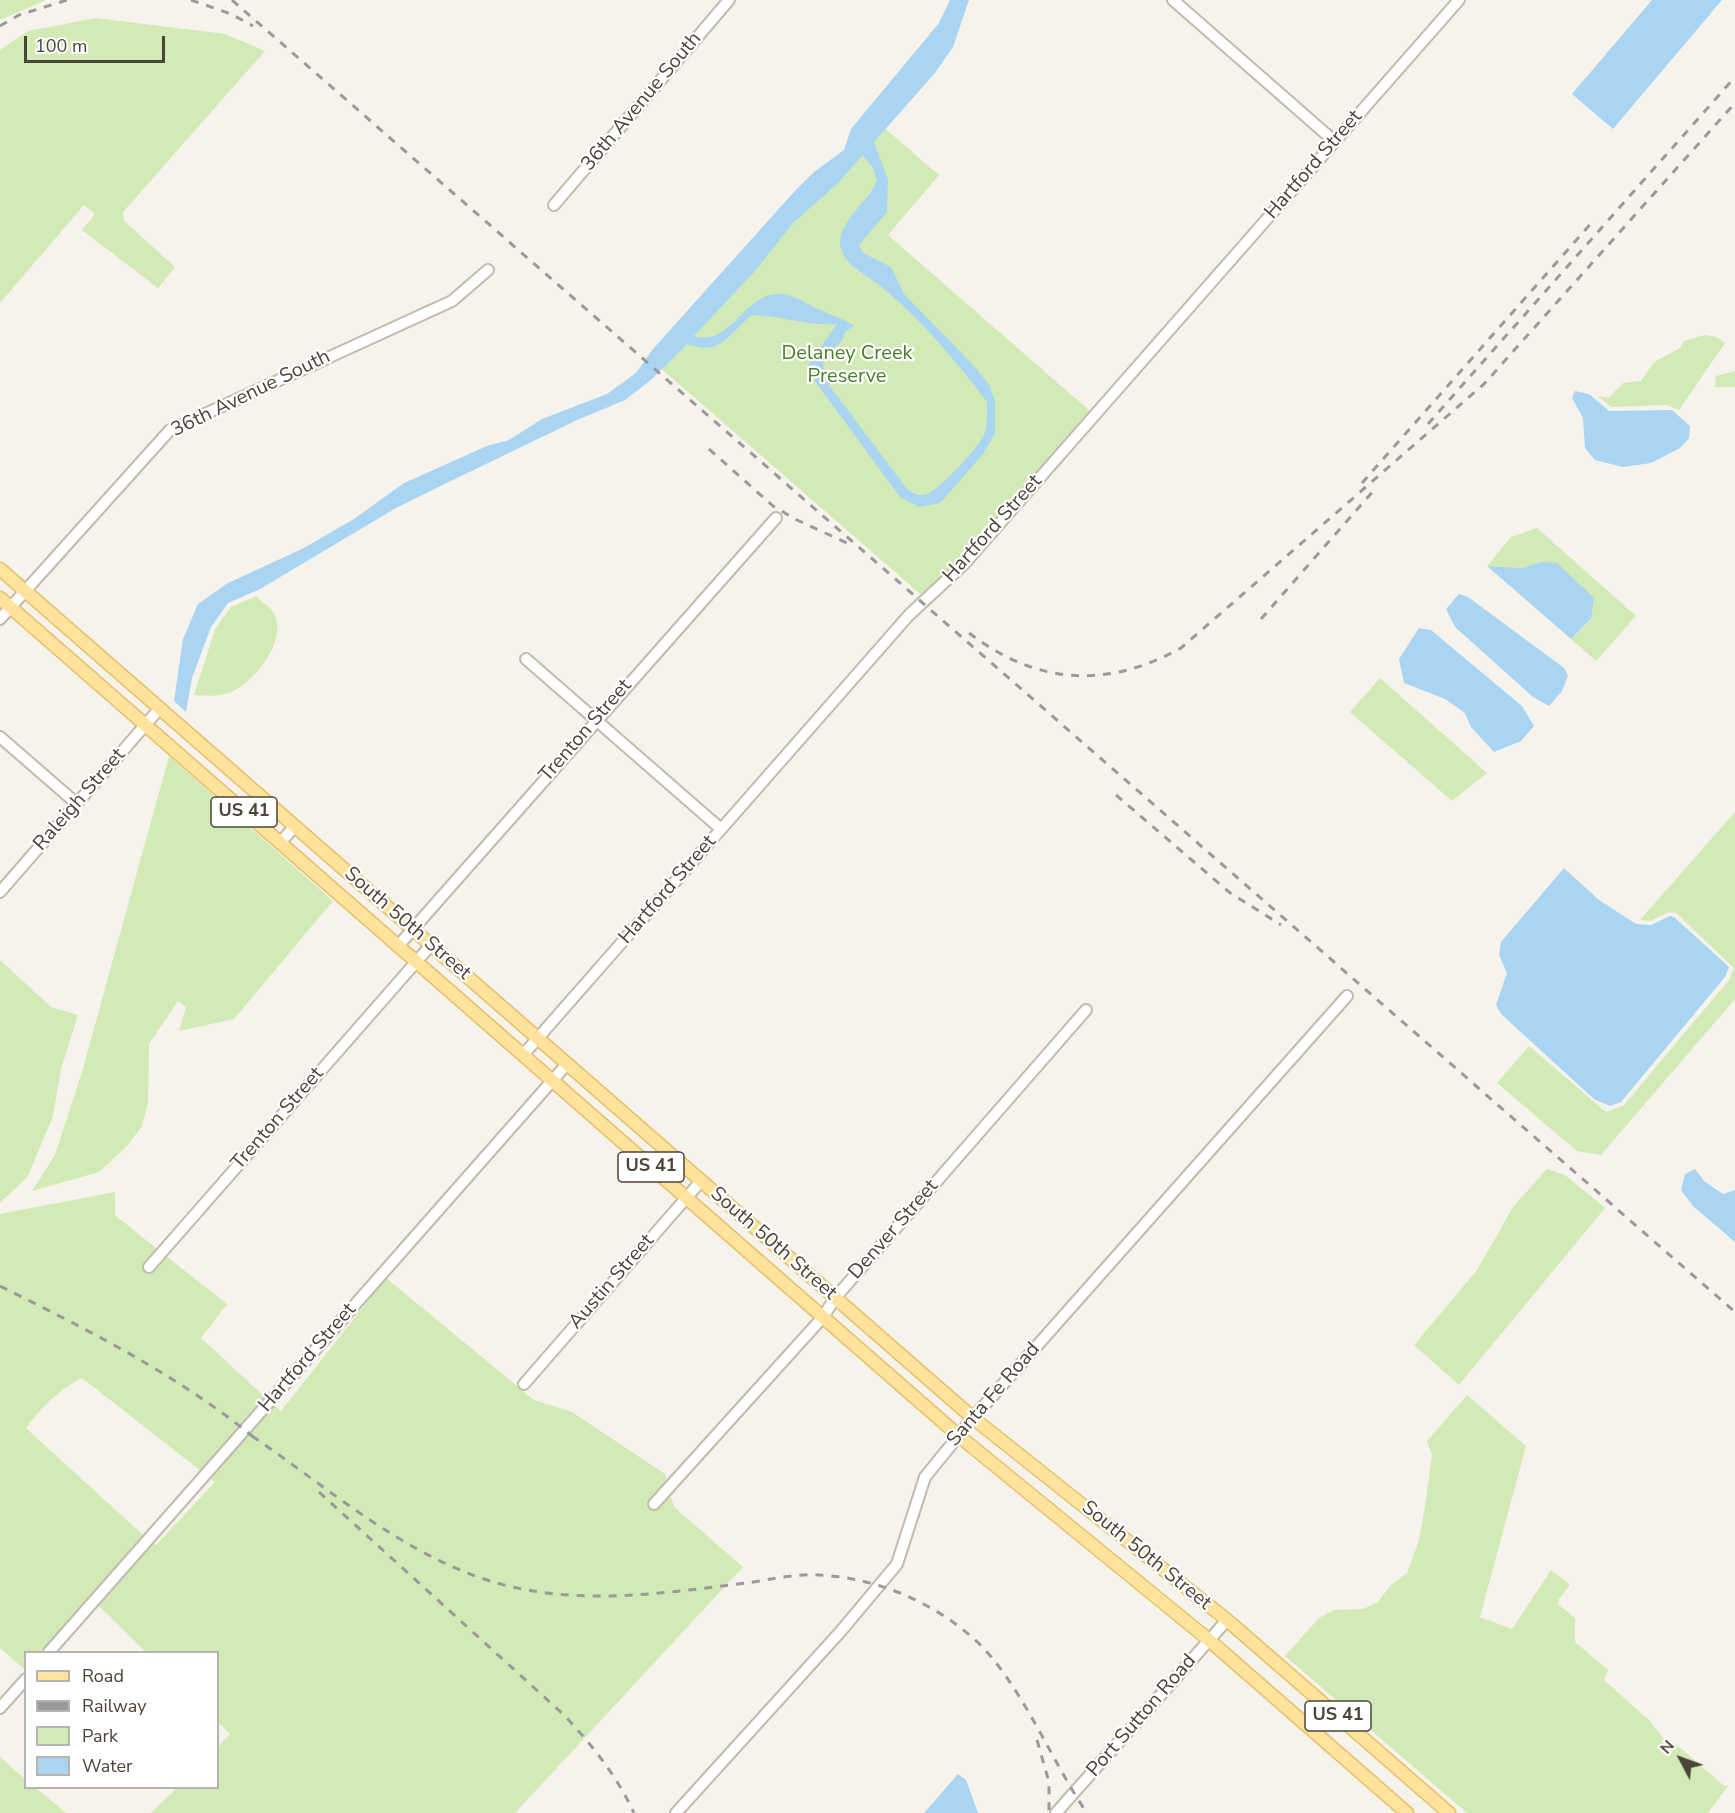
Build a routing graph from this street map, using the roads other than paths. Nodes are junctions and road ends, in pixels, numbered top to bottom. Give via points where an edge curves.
1 (729, 0) edge
2 (1173, 0) edge
3 (1459, 0) edge
4 (1334, 141) junction
5 (554, 205) dead end
6 (488, 270) dead end
7 (776, 518) dead end
8 (0, 568) edge
9 (25, 590) junction
10 (0, 598) edge
11 (10, 607) junction
12 (0, 619) edge
13 (526, 659) dead end
14 (160, 708) junction
15 (595, 721) junction
16 (145, 725) junction
17 (0, 737) edge
18 (76, 803) junction
19 (295, 826) junction
20 (720, 829) junction
21 (280, 843) junction
22 (0, 892) edge
23 (413, 929) junction
24 (431, 945) junction
25 (398, 946) junction
26 (416, 962) junction
27 (1347, 996) dead end
28 (1086, 1010) dead end
29 (538, 1039) junction
30 (523, 1055) junction
31 (567, 1064) junction
32 (552, 1081) junction
33 (701, 1181) junction
34 (686, 1198) junction
35 (149, 1267) dead end
36 (835, 1298) junction
37 (823, 1317) junction
38 (524, 1384) dead end
39 (973, 1418) junction
40 (959, 1436) junction
41 (654, 1504) dead end
42 (1227, 1620) junction
43 (1209, 1640) junction
44 (51, 1651) edge
45 (24, 1681) edge
46 (0, 1708) edge
47 (676, 1813) edge
48 (1056, 1813) edge
49 (1407, 1813) edge
50 (1449, 1813) edge

1 - 5 street, 36th Avenue South
2 - 4 street
3 - 4 street, Hartford Street
4 - 20 street, Hartford Street via 965,563 909,615
6 - 9 street, 36th Avenue South via 452,301 170,430
7 - 15 street, Trenton Street
8 - 9 main road, South 50th Street / US 41
9 - 11 street, 36th Avenue South
9 - 14 main road, South 50th Street / US 41
10 - 11 main road, South 50th Street / US 41
11 - 12 street, 36th Avenue South
11 - 16 main road, South 50th Street / US 41
13 - 15 street
14 - 16 street, Raleigh Street
14 - 19 main road, South 50th Street / US 41
15 - 20 street
15 - 23 street, Trenton Street
16 - 18 street, Raleigh Street
16 - 21 main road, South 50th Street / US 41
17 - 18 street
18 - 22 street, Raleigh Street
19 - 21 street
19 - 23 main road, South 50th Street / US 41
20 - 29 street, Hartford Street
21 - 25 main road, South 50th Street / US 41
23 - 24 main road, South 50th Street / US 41
23 - 25 street, Trenton Street
24 - 26 street, Trenton Street
24 - 29 main road, South 50th Street / US 41
25 - 26 main road, South 50th Street / US 41
26 - 30 main road, South 50th Street / US 41
26 - 35 street, Trenton Street
27 - 39 street, Santa Fe Road
28 - 36 street, Denver Street
29 - 30 street, Hartford Street
29 - 31 main road, South 50th Street / US 41
30 - 32 main road, South 50th Street / US 41
31 - 32 street, Hartford Street
31 - 33 main road, South 50th Street / US 41
32 - 34 main road, South 50th Street / US 41
32 - 44 street, Hartford Street
33 - 34 street, Austin Street
33 - 36 main road, South 50th Street / US 41
34 - 37 main road, South 50th Street / US 41
34 - 38 street, Austin Street
36 - 37 street, Denver Street
36 - 39 main road, South 50th Street / US 41
37 - 40 main road, South 50th Street / US 41
37 - 41 street, Denver Street
39 - 40 street, Santa Fe Road
39 - 42 main road, South 50th Street / US 41
40 - 43 main road, South 50th Street / US 41
40 - 47 street, Santa Fe Road via 925,1477 897,1564
42 - 43 street, Port Sutton Road
42 - 50 main road, South 50th Street / US 41
43 - 48 street, Port Sutton Road
43 - 49 main road, South 50th Street / US 41
45 - 46 street

